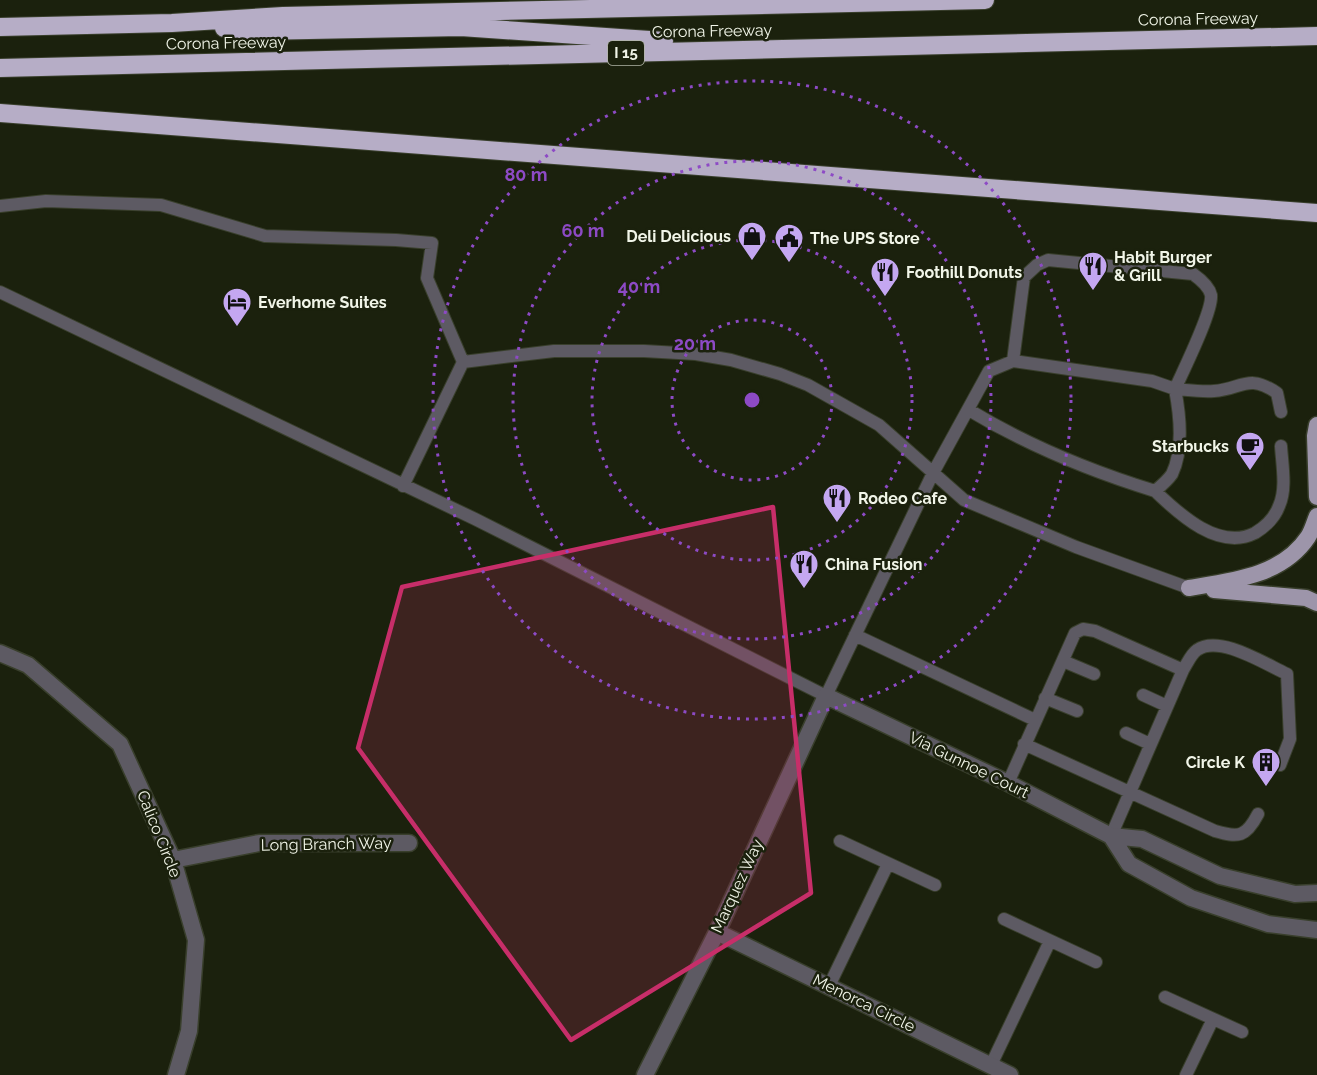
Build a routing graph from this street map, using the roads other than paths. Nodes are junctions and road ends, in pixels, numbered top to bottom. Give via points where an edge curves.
1 (985, 0) edge
2 (172, 23) junction
3 (0, 27) edge
4 (1317, 36) edge
5 (774, 49) junction
6 (0, 68) edge
7 (0, 113) edge
8 (0, 206) edge
9 (1317, 213) edge
10 (0, 292) edge
11 (1013, 361) junction
12 (463, 362) junction
13 (1176, 389) junction
14 (969, 410) junction
15 (1281, 412) dead end
16 (1317, 425) edge
17 (1281, 446) dead end
18 (933, 473) junction
19 (403, 486) junction
20 (1155, 491) junction
21 (1317, 497) edge
22 (1317, 516) edge
23 (1190, 588) junction
24 (1317, 603) edge
25 (855, 635) junction
26 (0, 653) edge
27 (1063, 661) junction
28 (1183, 670) junction
29 (1094, 674) dead end
30 (1143, 695) dead end
31 (826, 696) junction
32 (1045, 698) junction
33 (1167, 706) junction
34 (1077, 711) dead end
35 (1035, 720) junction
36 (1126, 733) dead end
37 (1024, 744) junction
38 (1150, 744) junction
39 (1280, 765) dead end
40 (1008, 783) junction
41 (1130, 792) junction
42 (1258, 814) dead end
43 (1111, 836) junction
44 (840, 841) dead end
45 (409, 843) dead end
46 (173, 860) junction
47 (888, 864) junction
48 (935, 885) dead end
49 (1317, 893) edge
50 (1004, 919) dead end
51 (1317, 930) edge
52 (717, 932) junction
53 (1050, 941) junction
54 (1096, 962) dead end
55 (830, 986) junction
56 (1165, 997) dead end
57 (1213, 1018) junction
58 (1242, 1032) dead end
59 (991, 1065) junction
60 (176, 1075) edge
61 (645, 1075) edge
62 (1010, 1075) edge
63 (1186, 1075) edge

1 - 2 highway via 283,16
2 - 3 highway
2 - 5 highway via 258,31 461,27
4 - 5 highway, Corona Freeway / I 15
5 - 6 highway, Corona Freeway / I 15
7 - 9 highway
8 - 12 lane via 46,201 162,205 265,236 432,243 427,278
10 - 19 lane
11 - 13 lane via 1152,381
11 - 13 lane via 1024,278 1037,265 1048,260 1193,274 1211,295
11 - 14 lane via 989,371
12 - 18 lane via 554,351 607,350 696,354 731,360 808,385 879,425
12 - 19 lane
13 - 15 lane via 1212,392 1240,384 1260,384 1277,393
13 - 20 lane via 1180,412 1178,453 1171,475
14 - 18 lane
14 - 20 lane via 1052,453
16 - 21 main road
17 - 20 lane via 1280,505 1266,525 1246,537 1231,538 1201,527 1178,513
18 - 23 lane via 964,500 1076,547
18 - 25 lane
19 - 31 lane
22 - 23 main road via 1309,536 1292,556 1270,569 1231,582
23 - 24 main road via 1306,598
25 - 31 lane
25 - 35 lane
26 - 46 street, Calico Circle via 28,665 120,744
27 - 28 lane via 1075,633 1083,630 1095,631
27 - 29 lane
27 - 32 lane
28 - 33 lane
28 - 39 lane via 1196,650 1222,644 1287,674 1290,739
30 - 33 lane
31 - 40 street, Via Gunnoe Court
31 - 52 street, Marquez Way
32 - 34 lane
32 - 35 lane
33 - 38 lane
35 - 37 lane
36 - 38 lane
37 - 40 lane
37 - 41 lane
38 - 41 lane
40 - 43 street, Via Gunnoe Court
41 - 42 lane via 1230,836 1242,835
41 - 43 lane
43 - 49 street, Via Gunnoe Court via 1142,839 1220,876 1294,894
43 - 51 street via 1129,864 1191,898 1268,924
44 - 47 lane
45 - 46 street, Long Branch Way via 259,843
46 - 60 street, Calico Circle via 196,940 189,1030
47 - 48 lane
47 - 55 lane
50 - 53 lane
52 - 55 street, Menorca Circle
52 - 61 street, Marquez Way
53 - 54 lane
53 - 59 lane
55 - 59 street, Menorca Circle
56 - 57 lane
57 - 58 lane
57 - 63 lane
59 - 62 street, Menorca Circle

